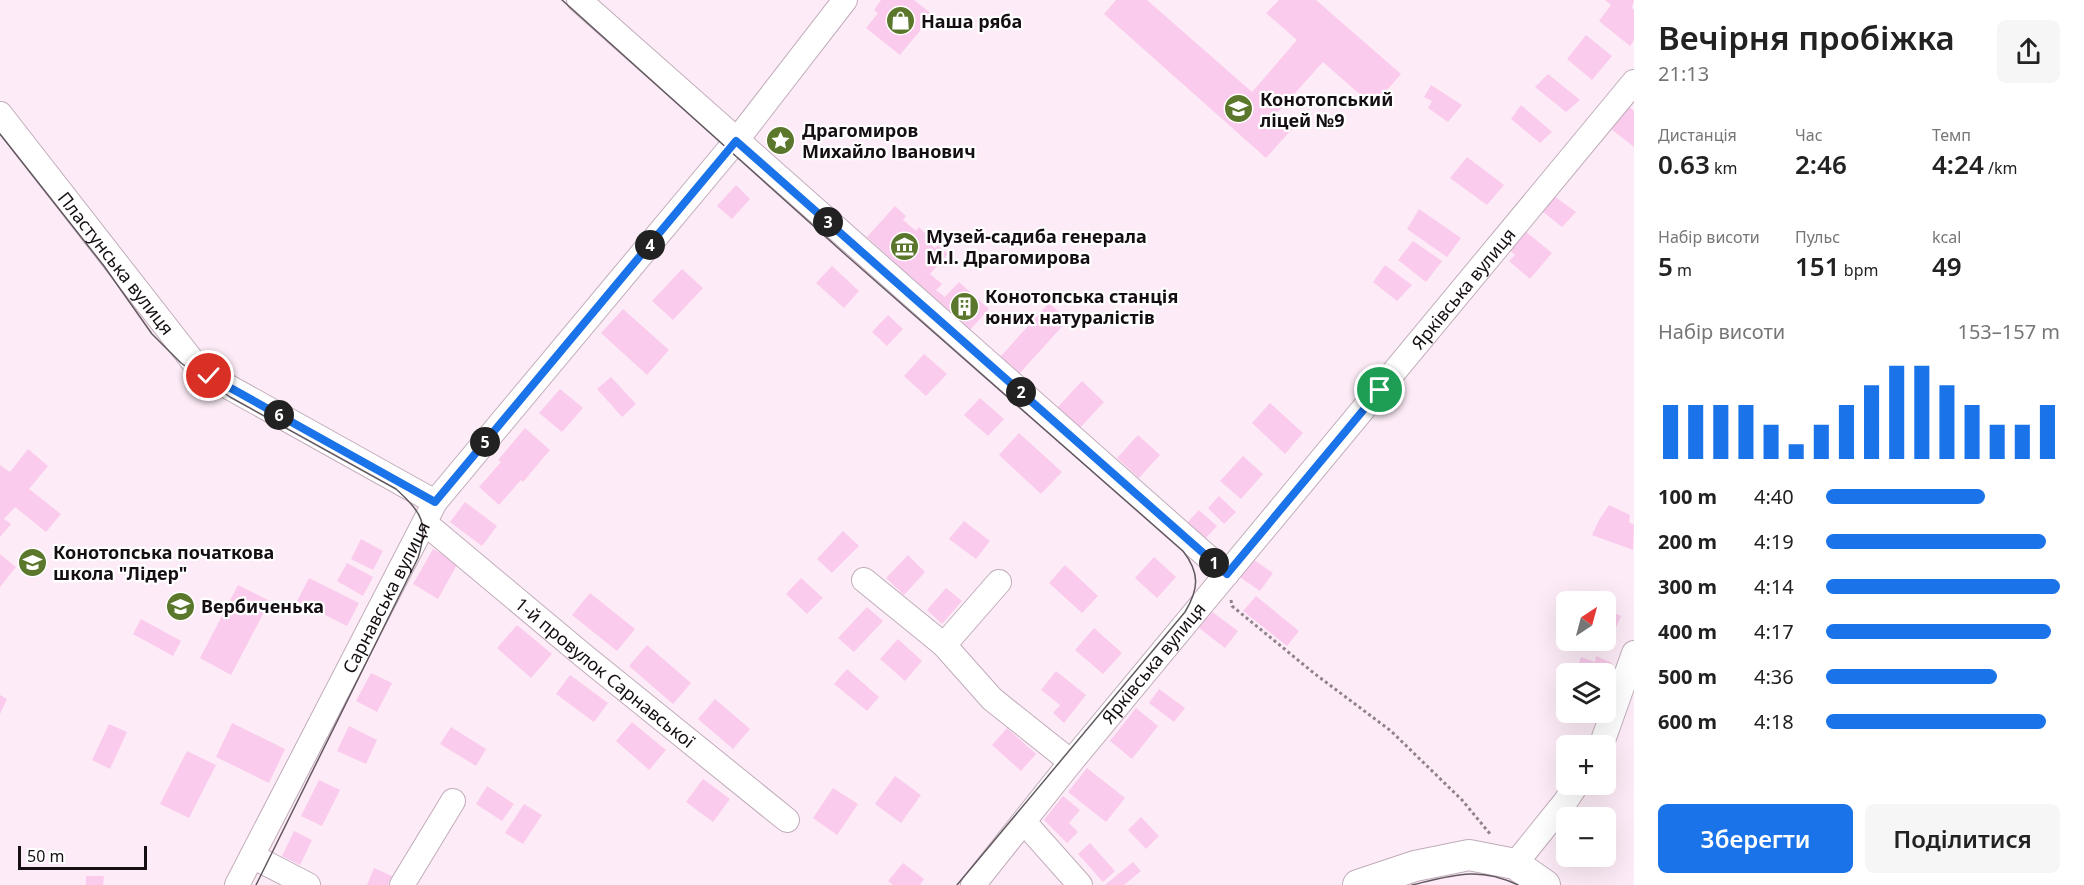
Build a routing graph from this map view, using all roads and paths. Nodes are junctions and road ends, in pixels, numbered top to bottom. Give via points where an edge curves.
1 (579, 0) edge
2 (845, 0) edge
3 (1634, 82) edge
4 (0, 114) edge
5 (736, 141) junction
6 (430, 512) junction
7 (1227, 574) junction
8 (864, 580) dead end
9 (999, 582) dead end
10 (944, 645) junction
11 (1634, 653) edge
12 (1605, 735) edge
13 (1071, 762) junction
14 (1570, 795) edge
15 (453, 801) dead end
16 (787, 820) dead end
17 (1024, 822) junction
18 (1492, 836) dead end
19 (252, 856) junction
20 (1515, 864) junction
21 (237, 885) edge
22 (308, 885) edge
23 (402, 885) edge
24 (973, 885) edge
25 (1080, 885) edge
26 (1358, 885) edge
27 (1545, 885) edge

1 - 5 street
2 - 5 street, Сарнавська вулиця
3 - 7 street, Ярківська вулиця
4 - 6 street, Пластунська вулиця via 195,364
5 - 6 street, Сарнавська вулиця
5 - 7 street
6 - 16 street, 1-й провулок Сарнавської via 584,656
6 - 19 street, Сарнавська вулиця
7 - 13 street, Ярківська вулиця
7 - 18 path via 1232,606 1391,731 1462,800
8 - 10 street
9 - 10 street
10 - 13 street via 992,699
11 - 12 street
13 - 17 street, Ярківська вулиця
14 - 20 street
15 - 23 street
17 - 24 street, Ярківська вулиця
17 - 25 street
19 - 21 street, Сарнавська вулиця
19 - 22 street
20 - 26 main road via 1469,855 1415,866
20 - 27 main road

